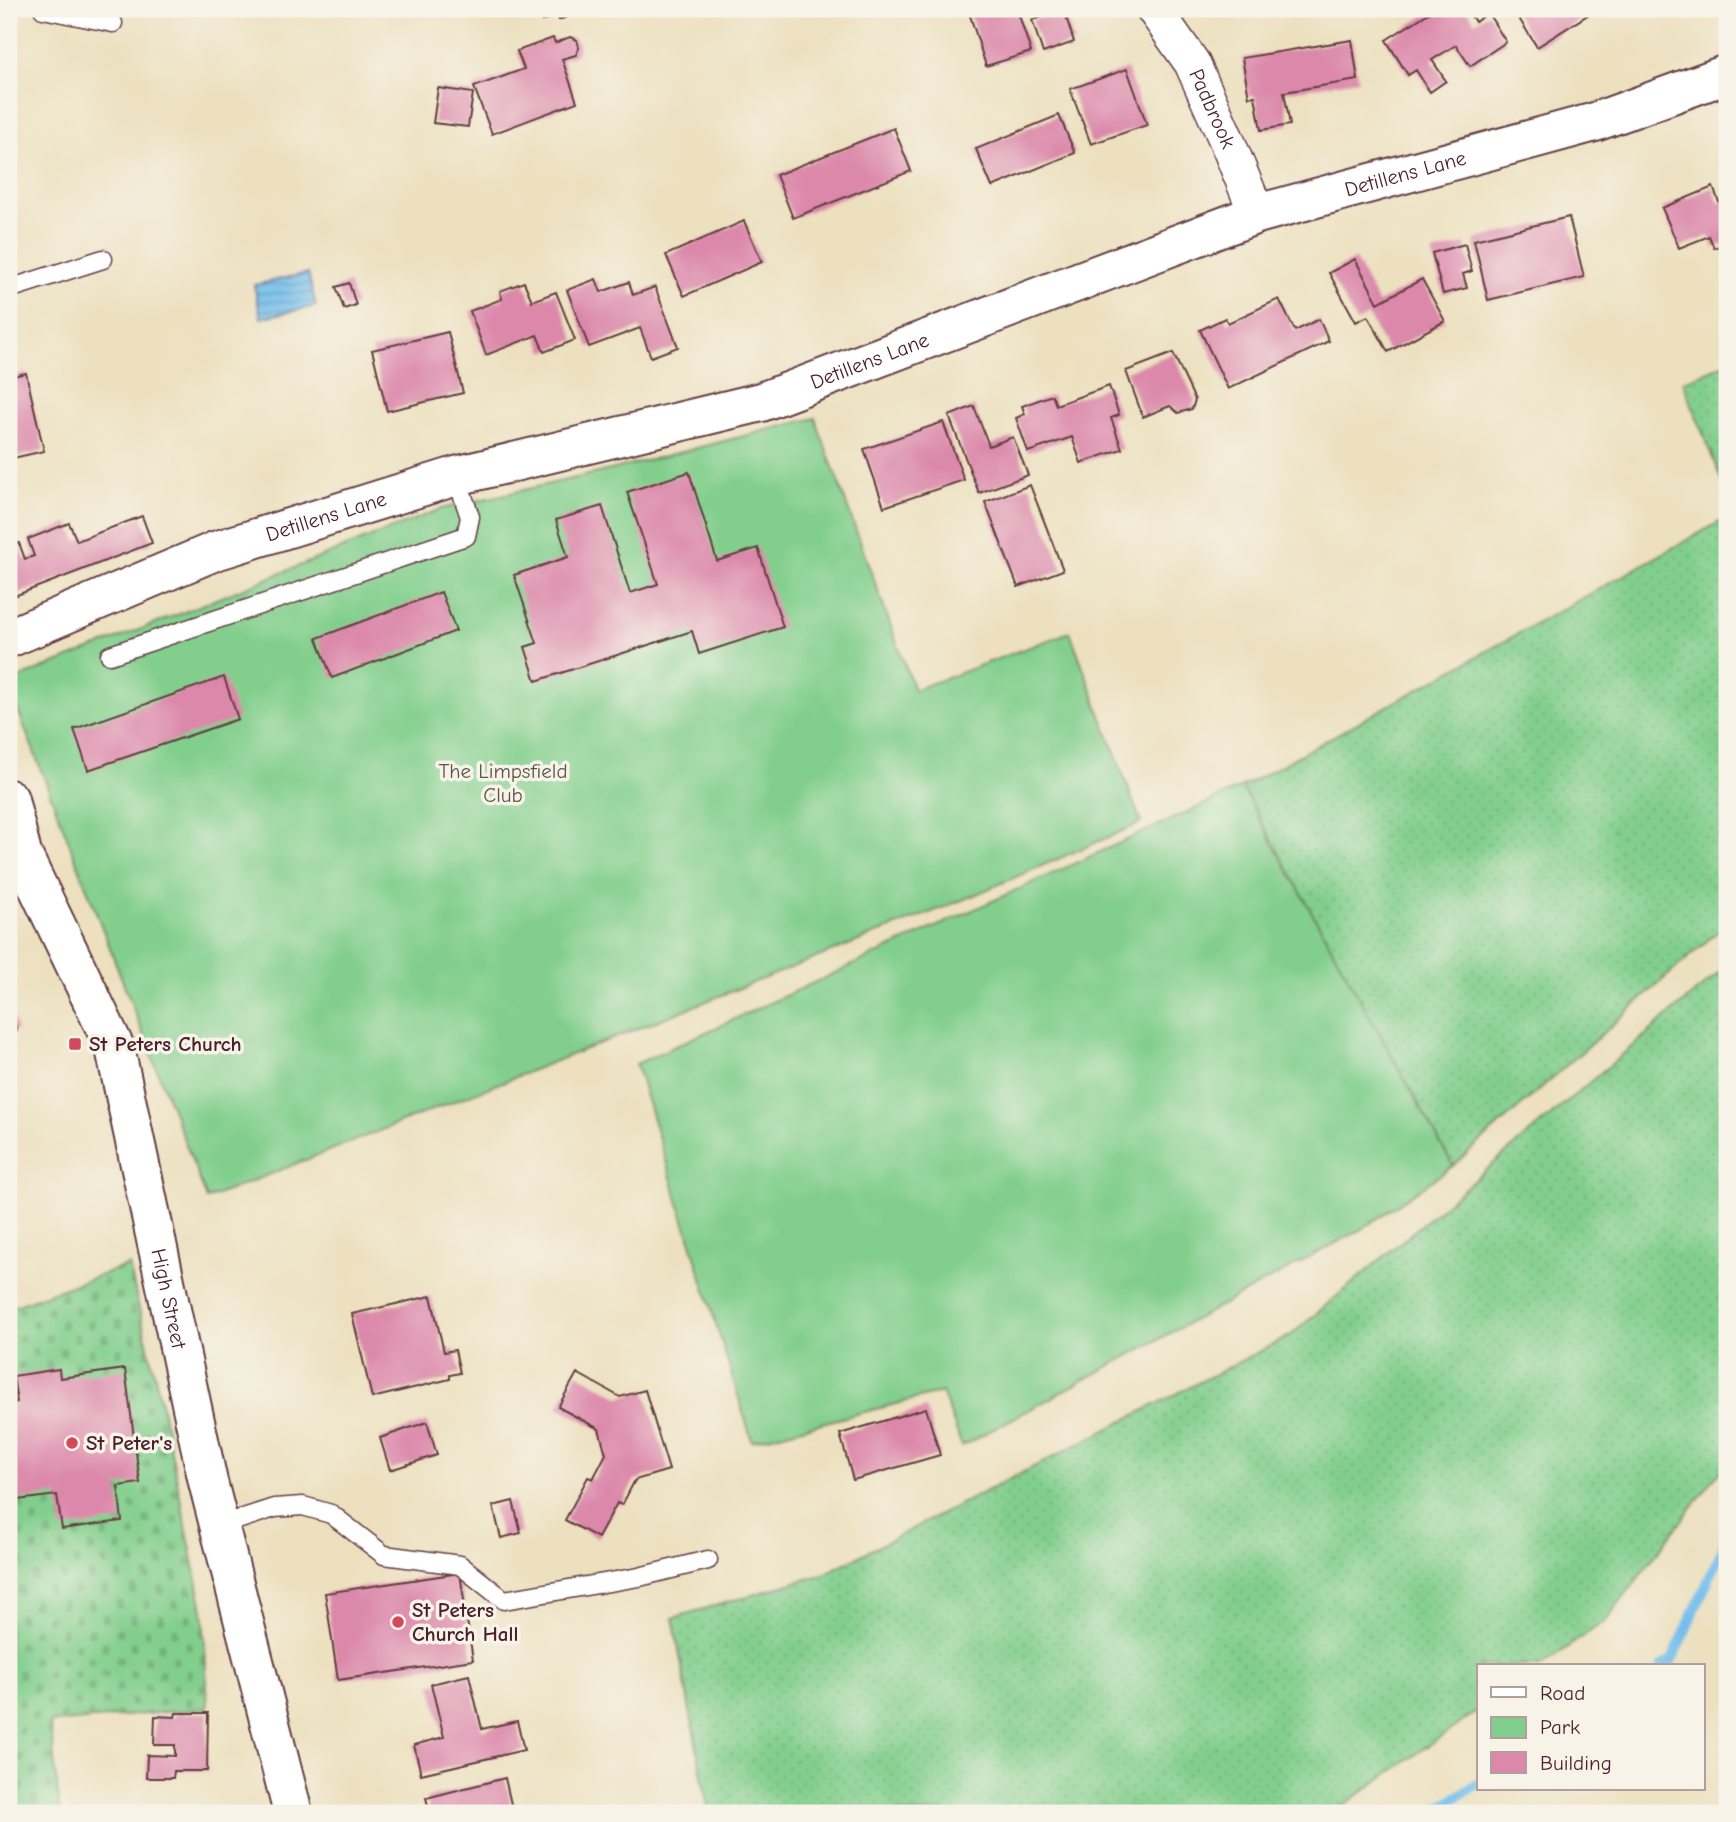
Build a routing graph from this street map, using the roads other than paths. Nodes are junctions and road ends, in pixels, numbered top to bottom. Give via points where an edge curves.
1 (43, 9) edge
2 (1154, 9) edge
3 (113, 23) dead end
4 (1727, 74) edge
5 (1257, 214) junction
6 (103, 259) dead end
7 (9, 289) edge
8 (456, 476) junction
9 (9, 638) edge
10 (110, 655) dead end
11 (9, 799) edge
12 (15, 856) edge
13 (219, 1526) junction
14 (708, 1560) dead end
15 (293, 1813) edge

1 - 3 lane
2 - 5 street, Padbrook via 1192,63
4 - 5 main road, Detillens Lane via 1595,122
5 - 8 main road, Detillens Lane via 761,401
6 - 7 lane
8 - 9 main road, Detillens Lane via 215,551
8 - 10 lane via 470,517 466,536
11 - 12 main road, High Street
12 - 13 main road, High Street via 115,1048
13 - 14 lane via 274,1508 303,1506 331,1514 384,1555 460,1565 504,1601
13 - 15 main road, High Street

